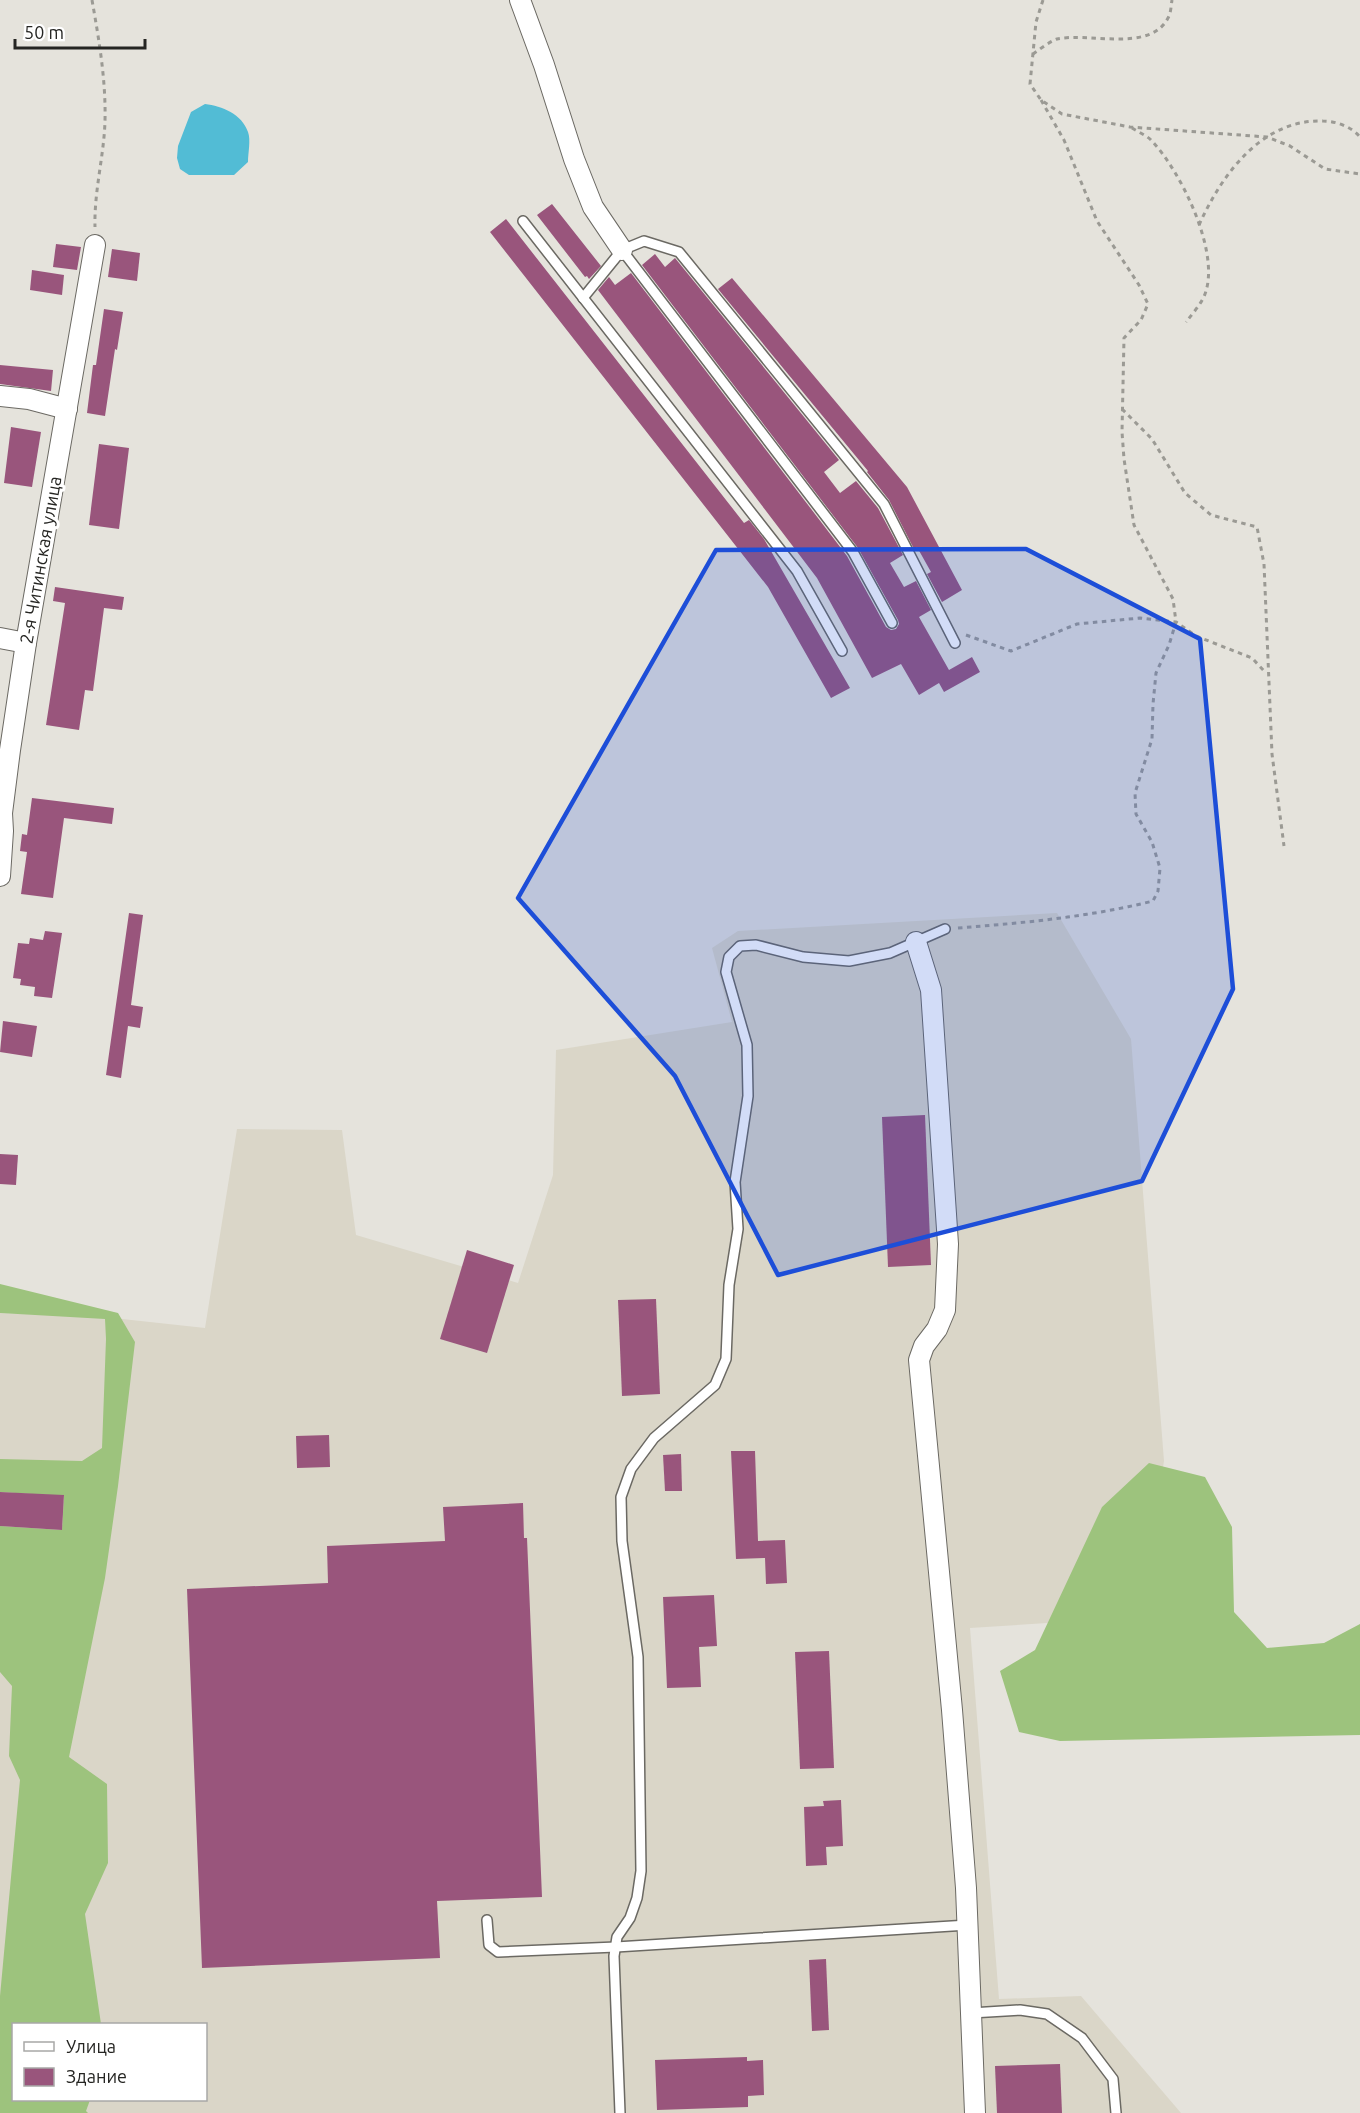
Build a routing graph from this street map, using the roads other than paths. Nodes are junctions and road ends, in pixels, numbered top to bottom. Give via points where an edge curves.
1 (520, 0) edge
2 (523, 221) dead end
3 (95, 245) road end
4 (622, 250) junction
5 (583, 298) junction
6 (0, 396) edge
7 (67, 408) junction
8 (892, 623) dead end
9 (0, 638) edge
10 (26, 643) junction
11 (955, 643) dead end
12 (842, 651) dead end
13 (5, 749) edge
14 (1, 814) edge
15 (0, 876) edge
16 (945, 929) road end
17 (916, 942) junction
18 (487, 1920) dead end
19 (968, 1925) junction
20 (616, 1947) junction
21 (971, 2013) junction
22 (620, 2113) edge
23 (975, 2113) edge
24 (1116, 2113) edge

1 - 4 street via 585,188
2 - 5 lane
3 - 7 street, 2-я Читинская улица
4 - 5 lane
4 - 8 lane via 853,552
4 - 11 lane via 644,241 679,252 884,504
5 - 12 lane via 797,570
6 - 7 street
7 - 10 street, 2-я Читинская улица
9 - 10 street
10 - 13 street, 2-я Читинская улица
13 - 14 street, 2-я Читинская улица
14 - 15 street, 2-я Читинская улица
16 - 17 lane
17 - 19 street via 932,990 948,1244 945,1310 919,1360
17 - 20 lane via 890,953 849,961 803,957 756,945 740,946 729,957 726,972 747,1045 748,1096 735,1182 738,1229 729,1285 726,1359 715,1385 654,1438 631,1469 621,1497 622,1541 638,1657 641,1871 637,1898 617,1937
18 - 20 lane via 489,1945 498,1952
19 - 20 lane
19 - 21 street
20 - 22 lane
21 - 23 street
21 - 24 lane via 1020,2010 1047,2014 1082,2038 1113,2079

